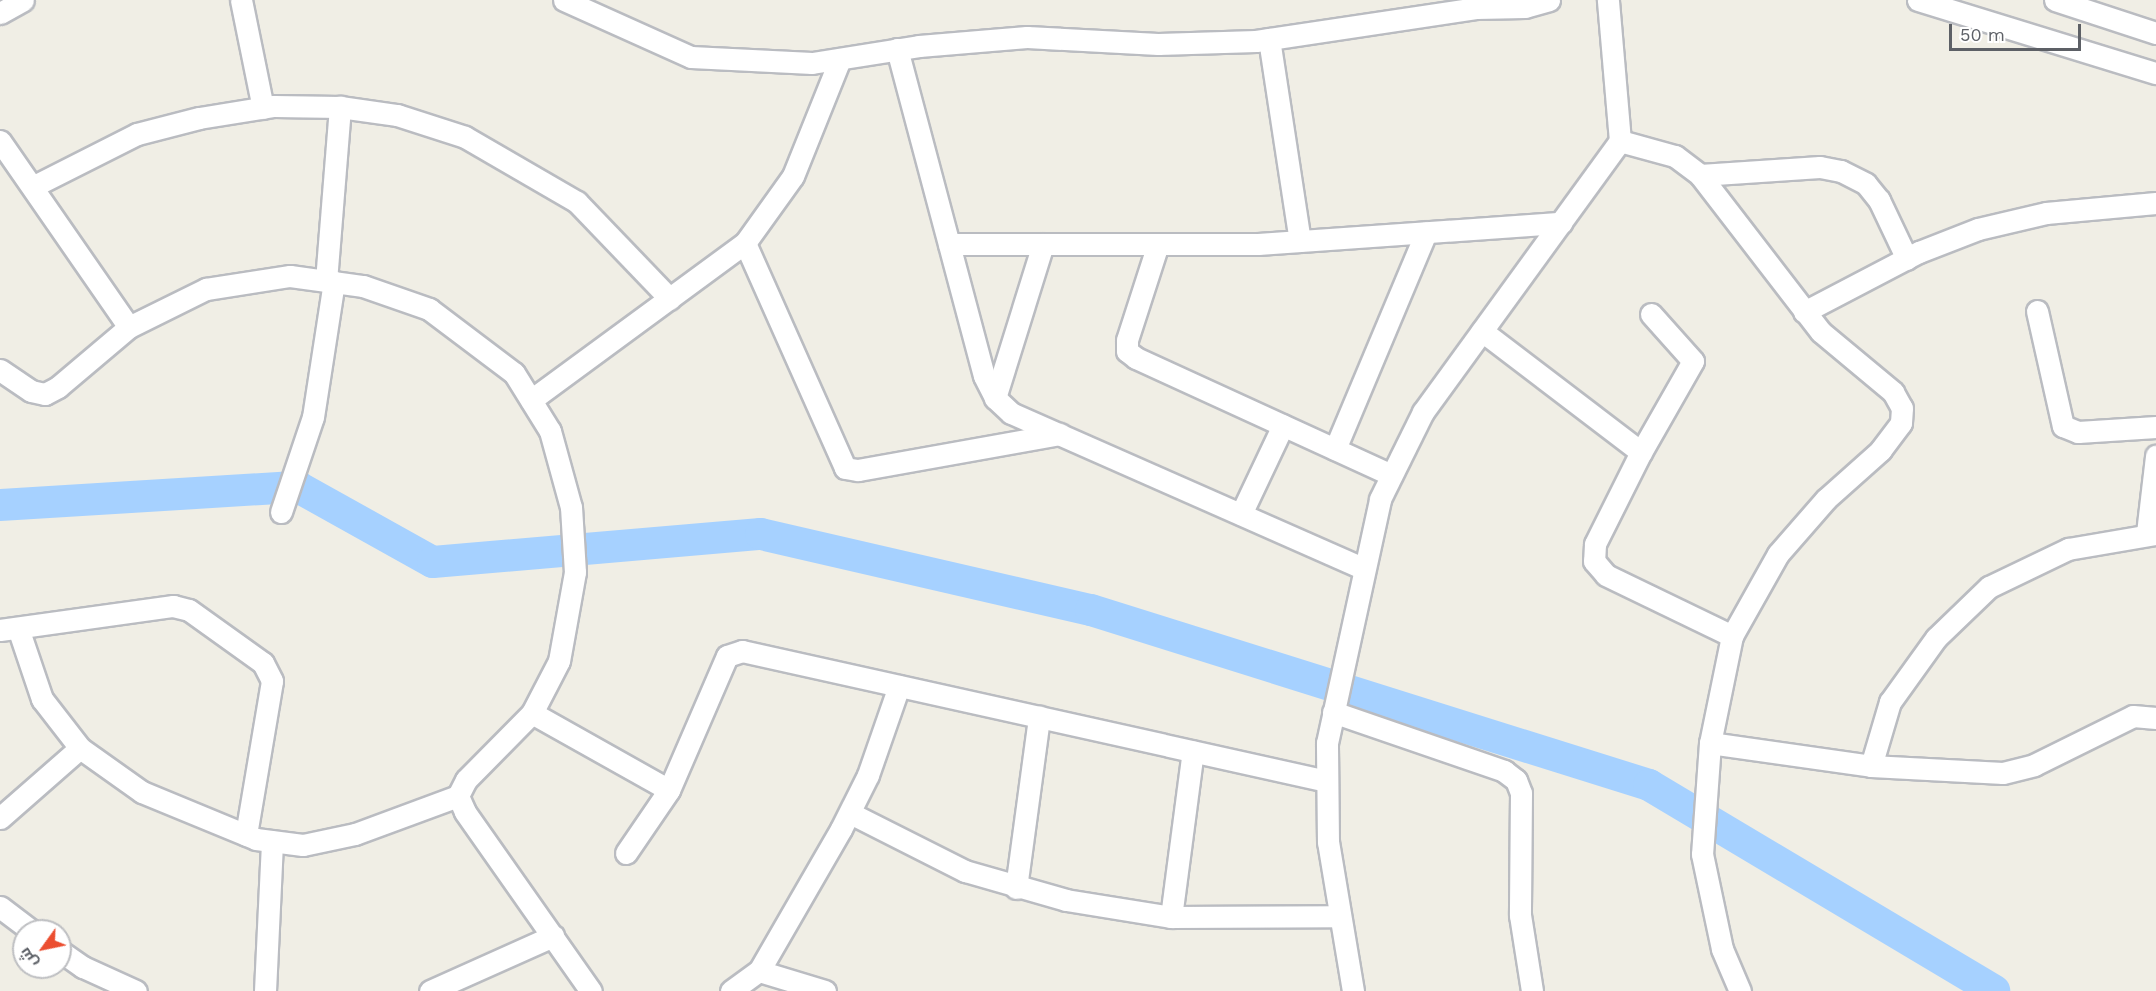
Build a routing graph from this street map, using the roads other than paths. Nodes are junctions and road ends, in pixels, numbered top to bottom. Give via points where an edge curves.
1 (23, 0) edge
2 (241, 0) edge
3 (564, 0) edge
4 (1549, 0) edge
5 (1608, 0) edge
6 (1918, 0) edge
7 (2055, 0) edge
8 (1483, 4) edge
9 (0, 13) edge
10 (2156, 33) edge
11 (1269, 39) junction
12 (897, 50) junction
13 (840, 59) junction
14 (2156, 73) edge
15 (340, 107) junction
16 (263, 108) junction
17 (0, 141) edge
18 (1620, 141) junction
19 (1700, 176) junction
20 (34, 186) junction
21 (2156, 203) edge
22 (1561, 223) junction
23 (1426, 232) junction
24 (1300, 241) junction
25 (745, 243) junction
26 (949, 244) junction
27 (1043, 244) junction
28 (1158, 244) junction
29 (1907, 259) junction
30 (330, 281) junction
31 (670, 299) junction
32 (2037, 310) dead end
33 (1804, 312) junction
34 (1651, 314) dead end
35 (129, 327) junction
36 (1482, 331) junction
37 (0, 370) edge
38 (995, 398) junction
39 (531, 400) junction
40 (1283, 425) junction
41 (2156, 427) edge
42 (1060, 434) junction
43 (1335, 449) junction
44 (1641, 452) junction
45 (2156, 456) edge
46 (1391, 475) junction
47 (281, 512) dead end
48 (1240, 514) junction
49 (2152, 533) edge
50 (1363, 568) junction
51 (9, 629) edge
52 (1732, 636) junction
53 (899, 686) junction
54 (1333, 711) junction
55 (532, 714) junction
56 (1039, 717) junction
57 (2156, 718) edge
58 (1710, 743) junction
59 (80, 748) junction
60 (1192, 751) junction
61 (1870, 766) junction
62 (1327, 781) junction
63 (669, 790) junction
64 (458, 796) junction
65 (850, 813) junction
66 (0, 818) edge
67 (246, 835) junction
68 (272, 841) junction
69 (626, 853) dead end
70 (1017, 888) junction
71 (0, 907) edge
72 (1338, 916) junction
73 (1171, 917) junction
74 (16, 919) edge
75 (553, 936) junction
76 (72, 959) edge
77 (759, 971) junction
78 (136, 991) edge
79 (265, 991) edge
80 (430, 991) edge
81 (591, 991) edge
82 (731, 991) edge
83 (825, 991) edge
84 (1353, 991) edge
85 (1532, 991) edge
86 (1740, 991) edge

1 - 9 street
2 - 16 street
3 - 13 street via 691,57 812,63
4 - 8 street via 1525,7
5 - 18 street
6 - 14 street
7 - 10 street
8 - 11 street
11 - 12 street via 1158,44 1027,38
11 - 24 street
12 - 13 street
12 - 26 street
13 - 25 street via 793,176
15 - 16 street
15 - 30 street
15 - 31 street via 397,115 465,137 519,166 577,202
16 - 20 street via 137,134
17 - 20 street
18 - 19 street via 1675,156
18 - 22 street
19 - 29 street via 1820,167 1841,171 1866,184 1879,200
19 - 33 street
20 - 35 street
21 - 29 street via 2046,213 1978,229
22 - 23 street
22 - 36 street
23 - 24 street
23 - 43 street
24 - 28 street
25 - 31 street
25 - 42 street via 845,468 858,470
26 - 27 street
26 - 38 street via 984,375
27 - 28 street
27 - 38 street
28 - 40 street via 1127,340 1127,351
29 - 33 street
30 - 35 street via 290,276 206,289
30 - 39 street via 363,286 429,309 514,373
30 - 47 street via 313,417
31 - 39 street
32 - 41 street via 2064,426 2078,432
33 - 52 street via 1840,352 1893,392 1902,408 1901,423 1881,450 1826,499 1778,554
34 - 44 street via 1693,361
35 - 37 street via 45,394 31,391
36 - 44 street
36 - 46 street via 1423,412
38 - 42 street via 1011,413
39 - 55 street via 550,431 571,507 574,546 559,661
40 - 43 street
40 - 48 street
42 - 48 street
43 - 46 street
44 - 52 street via 1595,544 1594,561 1606,575
45 - 49 street
46 - 50 street via 1380,499
48 - 50 street
49 - 61 street via 2068,549 1989,587 1936,638 1890,702
50 - 54 street
51 - 59 street via 42,699
51 - 67 street via 181,607 263,663 272,681
52 - 58 street
53 - 56 street
53 - 63 street via 742,651 727,656
53 - 65 street via 868,775
54 - 62 street via 1327,743
54 - 85 street via 1504,771 1516,780 1521,794 1520,915
55 - 63 street
55 - 64 street via 466,780
56 - 60 street
56 - 70 street
57 - 61 street via 2133,716 2034,765 2003,773
58 - 61 street
58 - 86 street via 1701,854 1722,949
59 - 66 street
59 - 67 street via 142,792
60 - 62 street
60 - 73 street
62 - 72 street via 1328,842
63 - 69 street
64 - 68 street via 355,834 303,845
64 - 75 street via 465,812
65 - 70 street via 965,870
65 - 77 street
67 - 68 street
68 - 79 street
70 - 73 street
71 - 74 street
72 - 73 street
72 - 84 street
75 - 80 street
75 - 81 street
76 - 78 street
77 - 82 street
77 - 83 street

